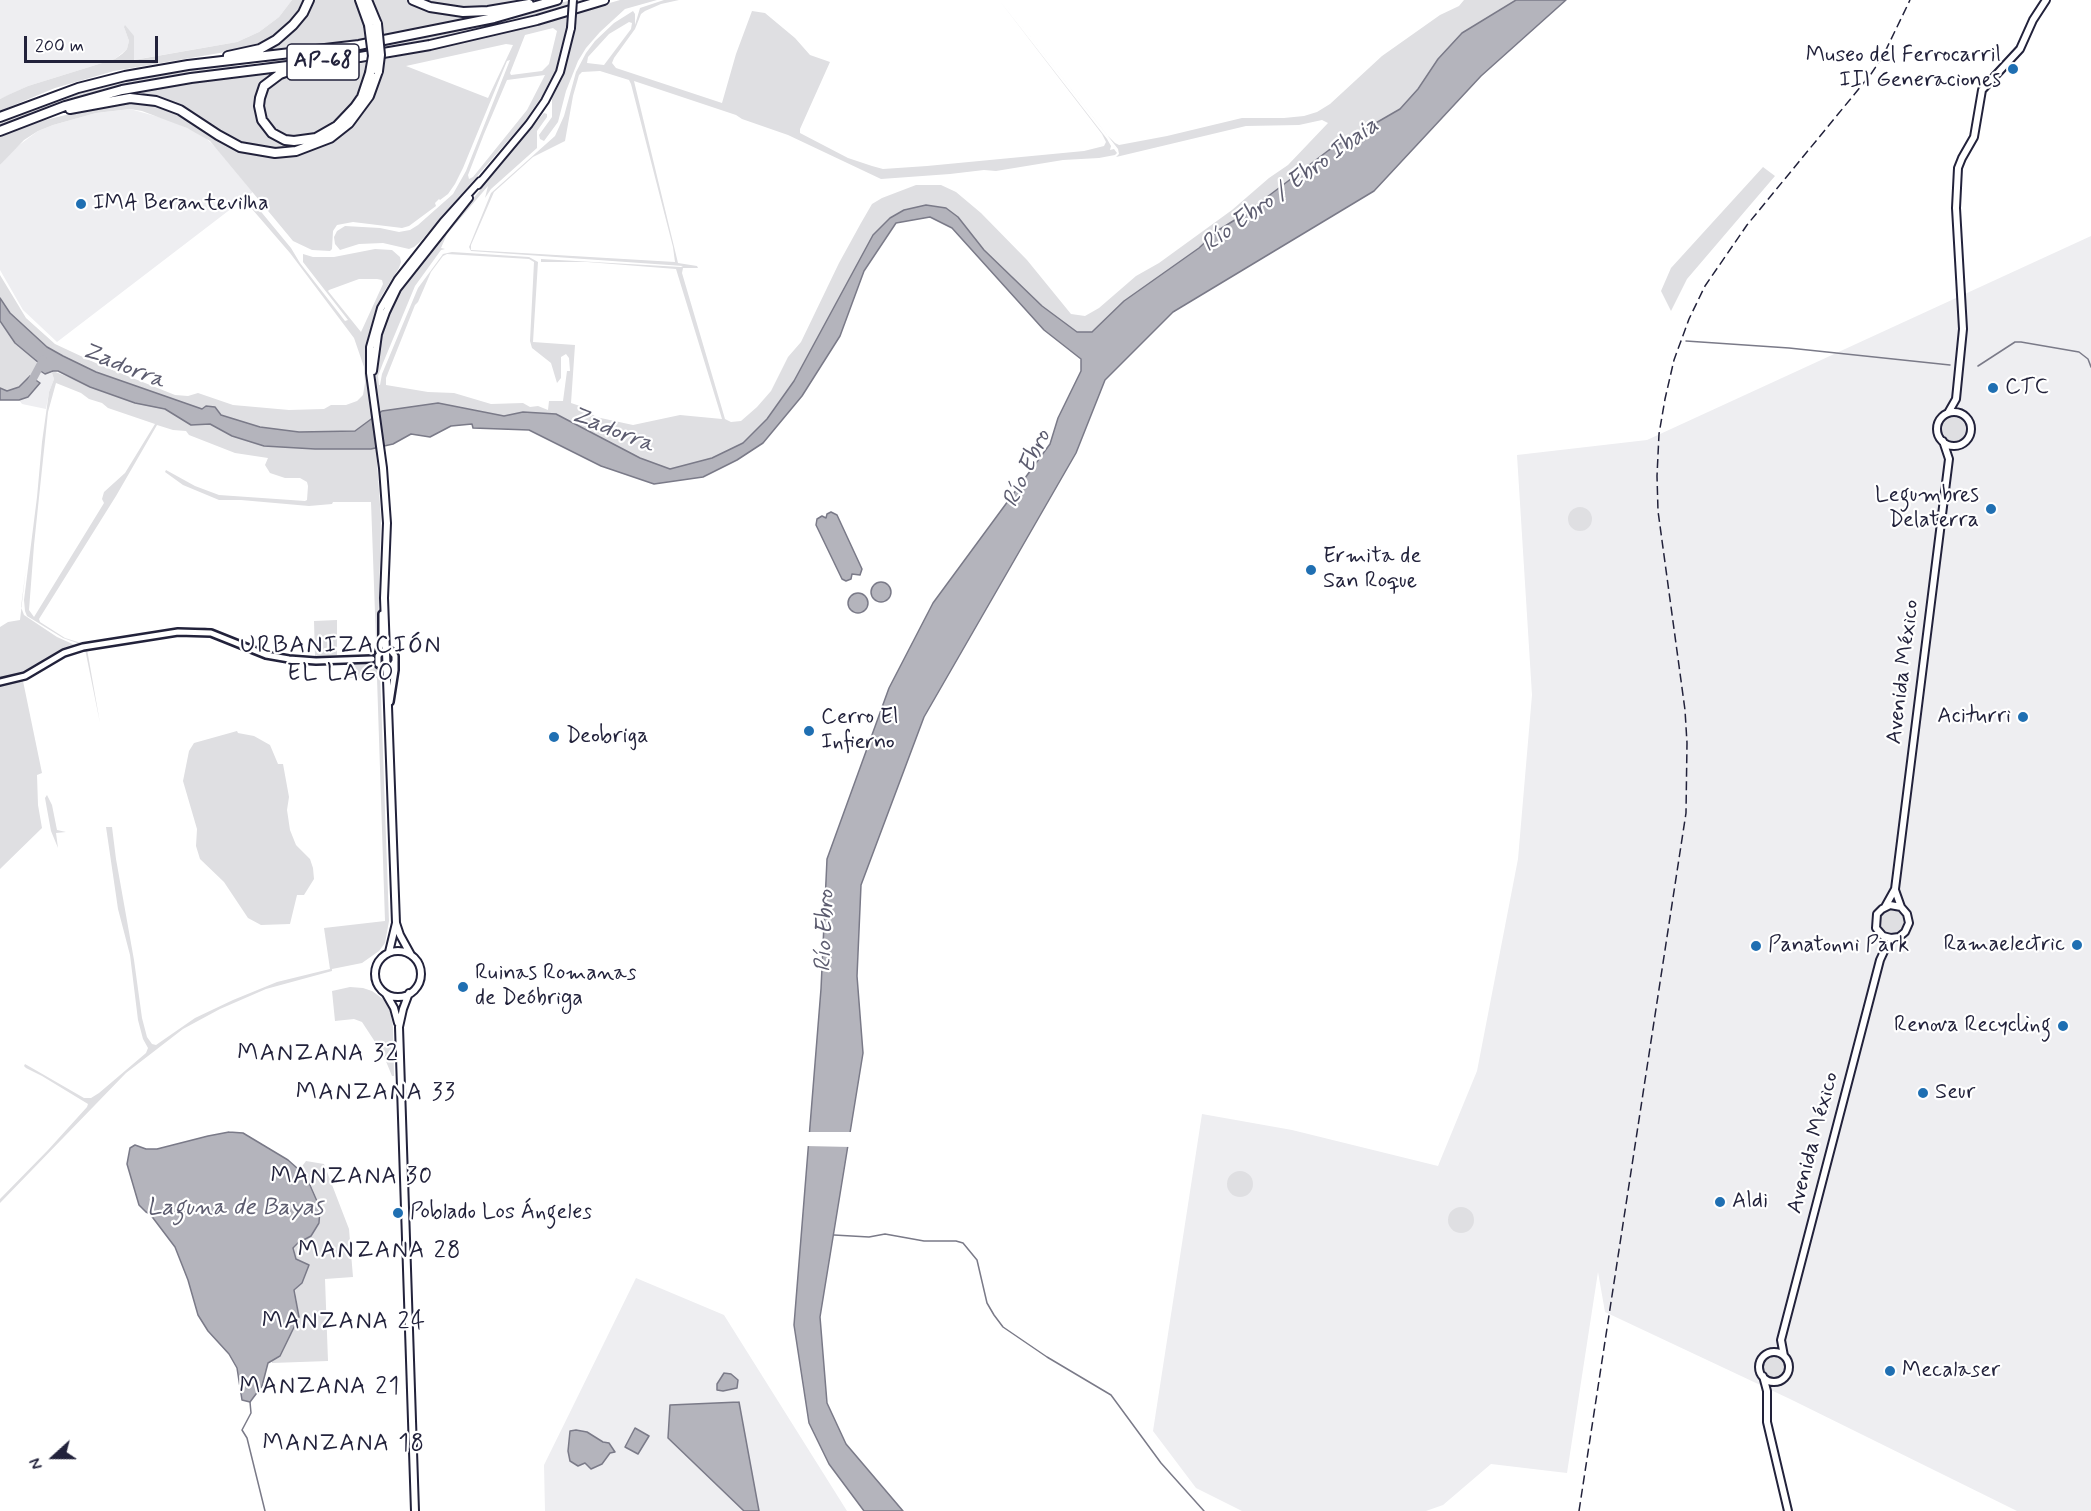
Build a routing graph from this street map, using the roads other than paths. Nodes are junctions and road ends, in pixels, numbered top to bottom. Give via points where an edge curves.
1 (309, 0) edge
2 (360, 0) edge
3 (367, 0) edge
4 (413, 0) edge
5 (557, 0) edge
6 (573, 0) edge
7 (604, 0) edge
8 (2046, 0) edge
9 (548, 3) junction
10 (373, 25) junction
11 (360, 57) junction
12 (374, 72) junction
13 (78, 88) junction
14 (39, 115) junction
15 (0, 117) edge
16 (0, 131) edge
17 (1956, 399) junction
18 (1948, 413) junction
19 (1963, 415) junction
20 (1943, 441) junction
21 (1957, 445) junction
22 (1948, 459) junction
23 (384, 598) junction
24 (386, 650) junction
25 (379, 654) junction
26 (372, 659) junction
27 (395, 661) junction
28 (378, 664) junction
29 (387, 668) junction
30 (0, 682) edge
31 (388, 713) junction
32 (1895, 889) junction
33 (1885, 907) junction
34 (1901, 907) junction
35 (396, 923) junction
36 (1880, 934) junction
37 (1895, 938) junction
38 (389, 952) junction
39 (411, 955) junction
40 (1882, 955) junction
41 (384, 992) junction
42 (409, 993) junction
43 (399, 1027) junction
44 (1781, 1340) junction
45 (1770, 1353) junction
46 (1784, 1356) junction
47 (1763, 1376) junction
48 (1779, 1381) junction
49 (1767, 1392) junction
50 (415, 1511) edge
51 (1788, 1511) edge

1 - 13 highway via 289,29 260,49 139,69 92,80
2 - 10 highway
3 - 10 highway
4 - 9 highway via 463,12
5 - 9 highway, AP-68
6 - 23 main road, bridge via 571,28 560,72 545,101 530,124 410,261 376,321 369,363 387,523
7 - 11 highway, AP-68 via 497,30
8 - 17 main road via 2020,50 1984,86 1974,137 1958,168 1963,329
9 - 13 highway, AP-68 via 359,45 168,68
10 - 12 highway, bridge
11 - 12 highway via 345,63 290,70 271,79 260,98 262,120 272,133 285,140 316,138 350,113
11 - 14 highway, AP-68 via 150,84
12 - 14 highway via 369,96 349,123 330,138 296,151 275,153 240,147 180,110 141,98
13 - 15 highway, AP-68
14 - 16 highway, AP-68
17 - 18 main road
17 - 19 main road
18 - 19 main road
18 - 20 main road via 1938,427
19 - 21 main road via 1969,420 1971,433
20 - 21 main road
20 - 22 main road, Avenida México
21 - 22 main road, Avenida México
22 - 32 main road, Avenida México
23 - 24 main road
23 - 25 street
24 - 25 street
24 - 27 street via 393,653
24 - 29 main road
25 - 26 street
25 - 28 street
26 - 28 street
26 - 30 street via 289,659 266,655 211,633 178,632 83,647 64,653 25,676
27 - 29 street
27 - 31 street
28 - 29 street
29 - 31 main road
31 - 35 main road
32 - 33 main road, Avenida México
32 - 34 main road, Avenida México
33 - 34 main road
33 - 36 main road via 1875,920
34 - 37 main road via 1909,923 1905,932
35 - 38 main road
35 - 39 main road
36 - 37 main road
36 - 40 main road, Avenida México
37 - 40 main road, Avenida México
38 - 39 main road
38 - 41 main road via 375,970
39 - 42 main road via 420,972
40 - 44 main road, Avenida México
41 - 42 main road via 396,996
41 - 43 main road
42 - 43 main road
43 - 50 main road
44 - 45 main road, Avenida México
44 - 46 main road, Avenida México
45 - 46 main road
45 - 47 main road via 1760,1363
46 - 48 main road via 1789,1367 1786,1377
47 - 48 main road
47 - 49 main road
48 - 49 main road
49 - 51 main road via 1767,1422

